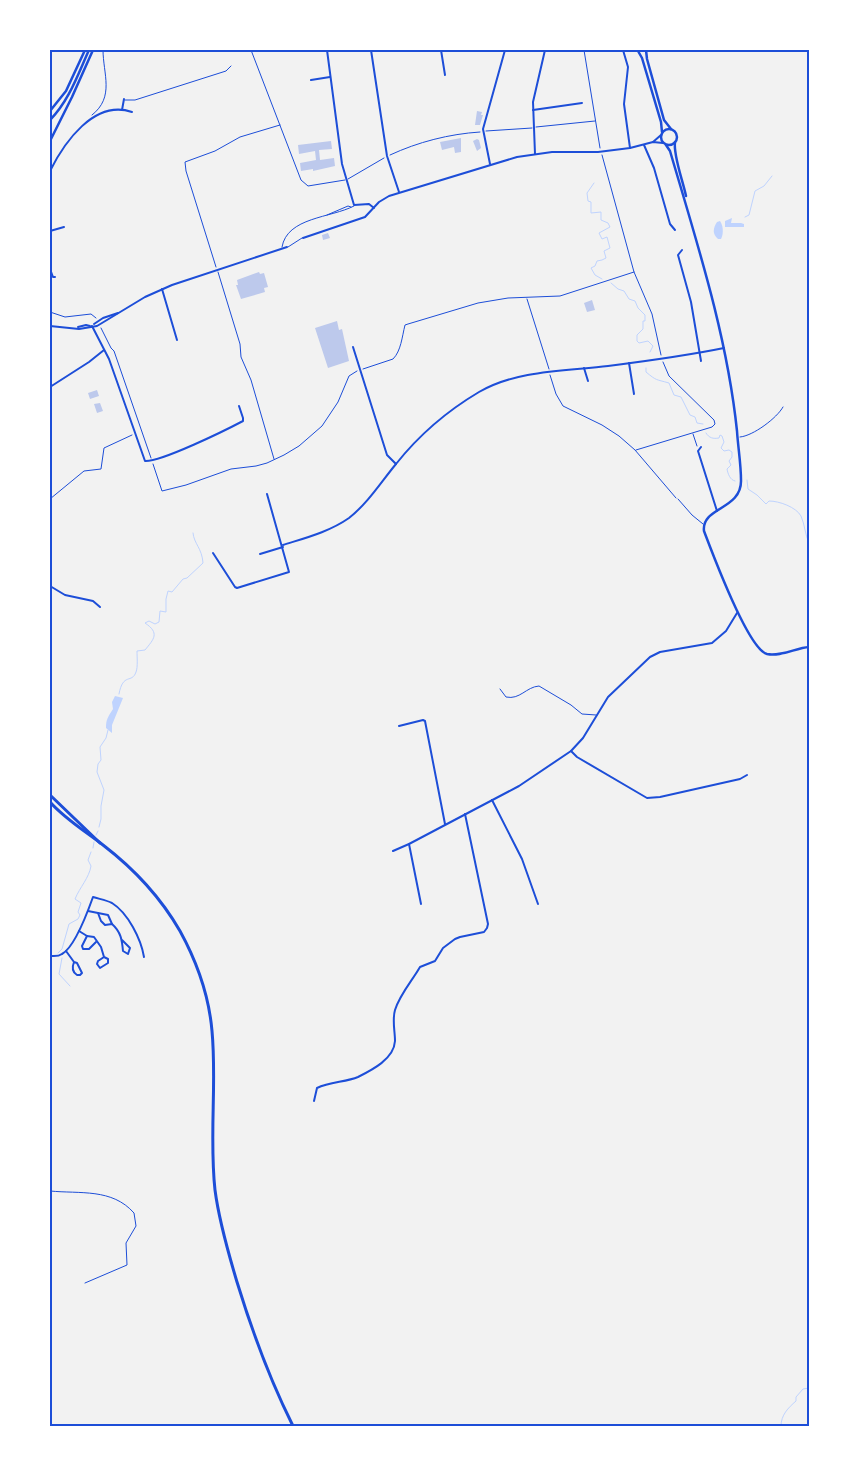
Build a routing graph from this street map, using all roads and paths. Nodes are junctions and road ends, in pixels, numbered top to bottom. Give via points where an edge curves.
1 (85, 50) edge
2 (89, 50) edge
3 (93, 50) edge
4 (103, 50) edge
5 (251, 50) edge
6 (327, 50) edge
7 (371, 50) edge
8 (441, 50) edge
9 (505, 50) edge
10 (545, 50) edge
11 (584, 50) edge
12 (623, 50) edge
13 (646, 50) edge
14 (637, 51) edge
15 (231, 66) dead end
16 (445, 75) dead end
17 (330, 77) junction
18 (311, 80) dead end
19 (124, 99) joint
20 (582, 103) dead end
21 (122, 110) junction
22 (533, 110) junction
23 (50, 111) edge
24 (132, 112) dead end
25 (90, 116) dead end
26 (50, 120) edge
27 (595, 121) junction
28 (280, 125) junction
29 (534, 128) junction
30 (671, 129) junction
31 (484, 132) junction
32 (661, 134) junction
33 (50, 141) edge
34 (653, 142) junction
35 (675, 142) junction
36 (665, 144) junction
37 (644, 145) junction
38 (600, 148) dead end
39 (630, 148) junction
40 (535, 154) junction
41 (602, 154) dead end
42 (387, 156) junction
43 (490, 164) junction
44 (50, 171) edge
45 (346, 179) junction
46 (398, 192) junction
47 (686, 203) junction
48 (353, 206) junction
49 (374, 208) junction
50 (64, 227) dead end
51 (675, 230) dead end
52 (50, 231) edge
53 (303, 238) joint
54 (288, 247) joint
55 (282, 249) junction
56 (682, 250) dead end
57 (216, 267) dead end
58 (50, 269) edge
59 (218, 272) dead end
60 (634, 272) junction
61 (55, 277) dead end
62 (162, 289) junction
63 (527, 298) junction
64 (50, 312) edge
65 (96, 318) dead end
66 (50, 326) edge
67 (92, 326) junction
68 (101, 328) dead end
69 (177, 340) dead end
70 (353, 346) dead end
71 (724, 348) junction
72 (104, 350) junction
73 (699, 353) junction
74 (662, 356) dead end
75 (663, 361) dead end
76 (701, 361) dead end
77 (628, 363) junction
78 (584, 368) junction
79 (549, 369) dead end
80 (360, 370) junction
81 (550, 375) dead end
82 (588, 381) dead end
83 (50, 387) edge
84 (634, 394) dead end
85 (239, 406) dead end
86 (783, 407) dead end
87 (141, 430) dead end
88 (135, 433) junction
89 (692, 433) junction
90 (737, 437) junction
91 (701, 447) joint
92 (635, 450) junction
93 (274, 460) junction
94 (396, 464) junction
95 (162, 491) dead end
96 (267, 494) dead end
97 (50, 499) edge
98 (678, 499) joint
99 (717, 511) junction
100 (704, 524) junction
101 (283, 546) junction
102 (213, 552) dead end
103 (260, 554) dead end
104 (50, 586) edge
105 (100, 607) dead end
106 (737, 613) junction
107 (809, 647) edge
108 (500, 689) dead end
109 (596, 715) junction
110 (399, 726) dead end
111 (571, 751) junction
112 (747, 775) dead end
113 (50, 795) edge
114 (492, 800) junction
115 (50, 802) edge
116 (465, 814) junction
117 (445, 824) junction
118 (100, 843) junction
119 (409, 844) junction
120 (393, 851) dead end
121 (421, 904) dead end
122 (538, 904) dead end
123 (88, 910) junction
124 (98, 913) junction
125 (112, 924) junction
126 (78, 931) junction
127 (86, 936) junction
128 (122, 940) junction
129 (96, 942) junction
130 (66, 951) junction
131 (50, 956) edge
132 (104, 957) junction
133 (144, 957) dead end
134 (74, 962) junction
135 (314, 1101) dead end
136 (50, 1191) edge
137 (85, 1283) dead end
138 (292, 1426) edge

1 - 23 street via 66,91
2 - 26 street via 70,91
3 - 33 street
4 - 25 path via 106,95 101,106
5 - 28 path
6 - 17 street
7 - 42 street
8 - 16 street
9 - 31 street
10 - 22 street
11 - 27 path
12 - 39 street via 628,66 624,104
13 - 14 street
13 - 30 street via 664,120
14 - 32 street via 661,122
15 - 19 lane via 226,71 134,100
17 - 18 street
17 - 45 street
19 - 21 street
20 - 22 street
21 - 24 street
21 - 44 street via 106,112 86,122 64,147
22 - 29 street
27 - 29 path
27 - 38 path
28 - 45 path via 299,176 306,185
28 - 57 path via 240,137 185,162
29 - 31 path
29 - 40 street
30 - 32 street
30 - 35 street via 676,134
31 - 42 path via 427,141
31 - 43 street
32 - 34 street
32 - 36 street
34 - 36 street
34 - 37 street
35 - 36 street
35 - 47 street
36 - 47 street
37 - 39 street
37 - 51 street via 670,224
39 - 40 street
40 - 43 street
41 - 60 path
42 - 45 path
42 - 46 street
43 - 46 street
45 - 48 street
46 - 49 street via 385,197
47 - 71 street
48 - 49 street via 365,203
48 - 55 lane via 293,228 285,236
49 - 53 street via 365,217
50 - 52 street
53 - 54 lane
54 - 55 street
55 - 62 street
56 - 73 street via 678,255 691,302
58 - 61 street
59 - 93 path
60 - 63 path via 560,296
60 - 74 path via 652,314
62 - 67 street
62 - 69 street
63 - 79 path
63 - 80 path via 478,303 405,325 396,356
64 - 65 path via 65,316 91,314
66 - 67 street
67 - 72 street
68 - 87 path via 114,351
70 - 80 street
71 - 73 street
71 - 90 street
72 - 83 street
72 - 88 street
73 - 76 street
73 - 77 street
75 - 89 path via 669,376 714,421 714,426
77 - 78 street
77 - 84 street
78 - 82 street
78 - 94 street via 526,375 486,389 443,416
80 - 93 path via 349,376 338,402 322,426 300,446
80 - 94 street via 387,455
81 - 92 path via 564,406 602,425
85 - 88 street via 243,421 152,460 145,461
86 - 90 path via 753,433
88 - 97 path via 104,448 101,469 84,471
89 - 91 path via 697,446
89 - 92 path
90 - 99 street via 740,488 732,502
91 - 99 street via 698,451
92 - 98 path
93 - 95 path via 256,466 231,468
94 - 101 street via 366,502 348,518 330,529
96 - 101 street
98 - 100 lane
99 - 100 street
100 - 106 street via 704,533
101 - 102 street via 290,570 288,573 241,588 235,587
101 - 103 street
104 - 105 street via 65,595 93,601
106 - 107 street via 764,653
106 - 109 street via 726,631 712,643 652,655 608,697
108 - 109 lane via 506,697 514,698 531,687 544,687 582,714
109 - 111 street
110 - 117 street via 425,721
111 - 112 street via 647,798
111 - 114 street
113 - 118 highway
114 - 116 street
114 - 122 street via 522,859
115 - 118 highway
116 - 117 street
116 - 135 street via 487,928 484,932 460,937 443,948 435,961 420,967 395,1010 395,1042 387,1059 356,1078 317,1088
117 - 119 street
118 - 138 highway via 162,904 200,974 212,1030 212,1151 222,1223 252,1328
119 - 120 street
119 - 121 street
123 - 124 street
123 - 126 street
123 - 133 street via 93,897 117,907 138,938
124 - 125 street via 107,914
124 - 125 street via 105,925
125 - 128 street
126 - 127 street
126 - 130 street
127 - 129 street via 94,937
127 - 129 street via 83,949 89,949
128 - 128 street via 123,951 128,954 130,948
129 - 132 street
130 - 131 street via 59,956
130 - 134 street
132 - 132 street via 97,964 100,968 108,963
134 - 134 street via 74,972 80,975 82,969
136 - 137 lane via 103,1195 134,1213 136,1226 126,1244 127,1264

